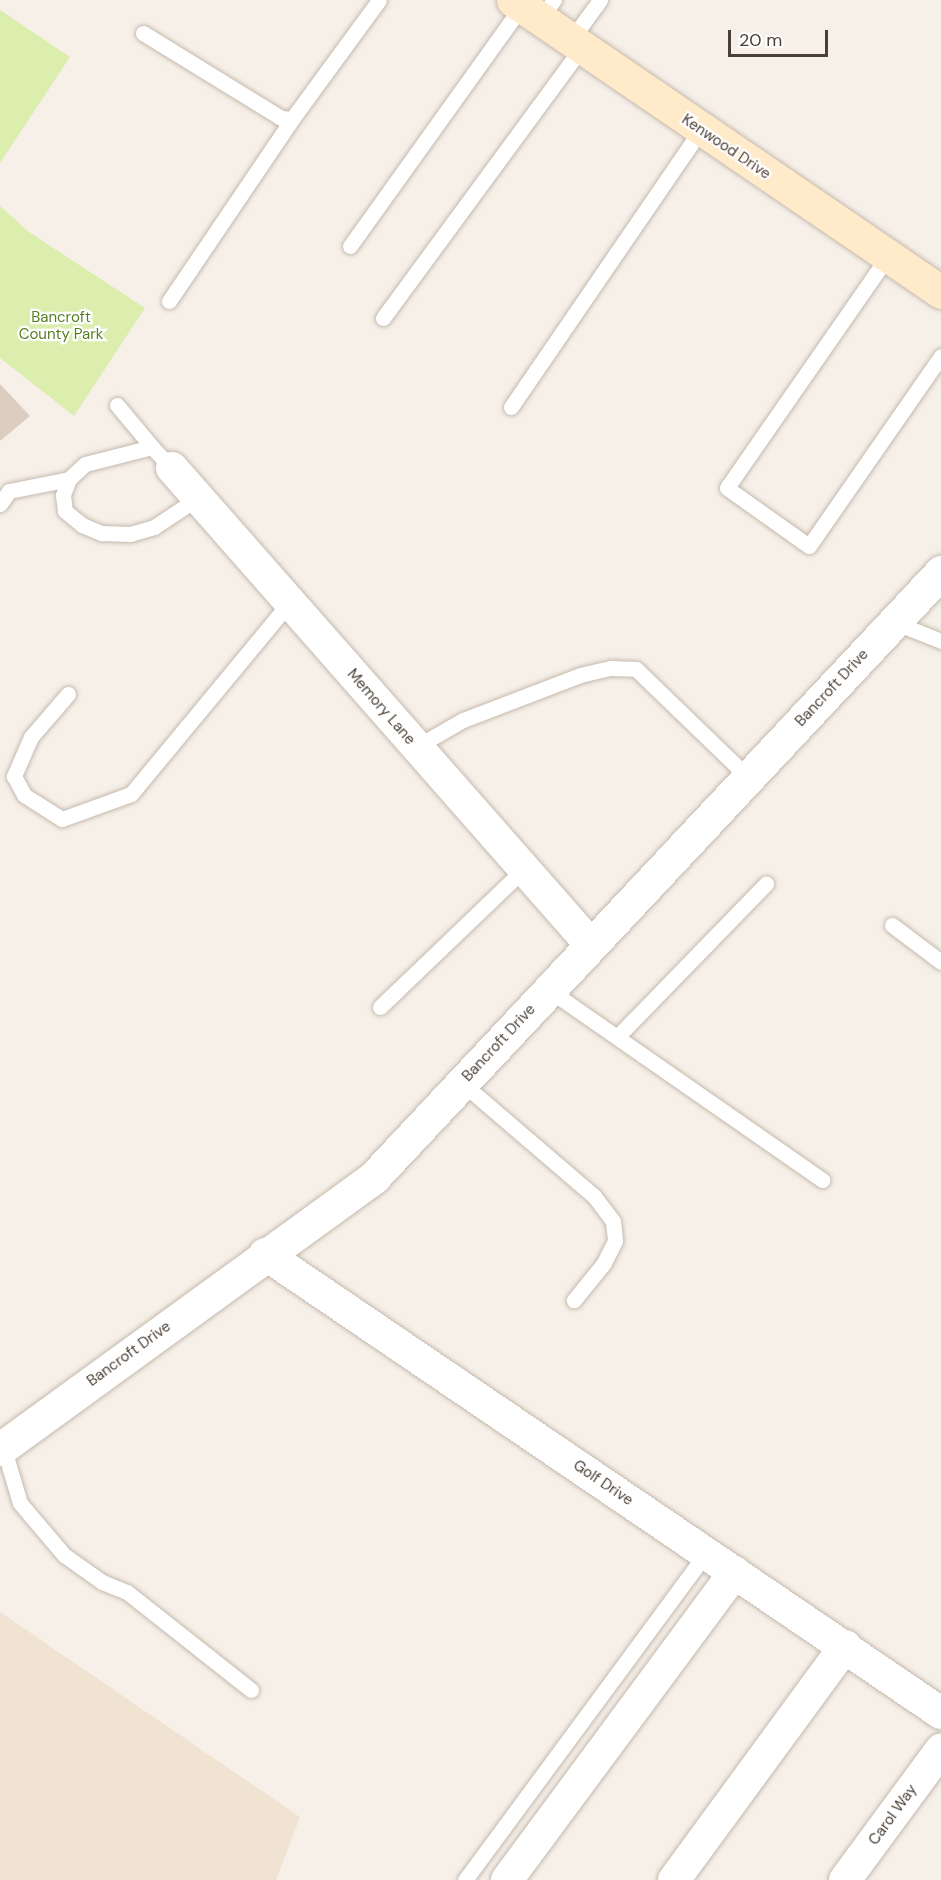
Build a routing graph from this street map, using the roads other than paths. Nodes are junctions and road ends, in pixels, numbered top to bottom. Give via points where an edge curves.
1 (380, 0) edge
2 (600, 0) edge
3 (532, 6) edge
4 (143, 33) dead end
5 (576, 44) junction
6 (292, 119) junction
7 (701, 130) junction
8 (350, 246) dead end
9 (888, 256) junction
10 (941, 292) edge
11 (169, 301) dead end
12 (383, 318) dead end
13 (941, 356) edge
14 (117, 405) dead end
15 (511, 407) dead end
16 (162, 457) junction
17 (69, 479) junction
18 (198, 498) junction
19 (0, 504) edge
20 (941, 572) edge
21 (290, 602) junction
22 (894, 622) junction
23 (941, 640) edge
24 (68, 694) dead end
25 (416, 747) junction
26 (748, 777) junction
27 (524, 869) junction
28 (766, 884) dead end
29 (892, 925) dead end
30 (591, 945) junction
31 (941, 962) edge
32 (549, 990) junction
33 (380, 1007) dead end
34 (616, 1037) junction
35 (462, 1083) junction
36 (822, 1180) dead end
37 (265, 1254) junction
38 (574, 1300) dead end
39 (1, 1446) edge
40 (706, 1553) junction
41 (735, 1572) junction
42 (845, 1646) junction
43 (251, 1690) dead end
44 (941, 1713) edge
45 (941, 1750) edge
46 (465, 1880) edge
47 (507, 1880) edge
48 (674, 1880) edge
49 (845, 1880) edge

1 - 6 lane
2 - 5 lane
3 - 5 main road, Kenwood Drive
3 - 8 lane
4 - 6 lane via 281,118
5 - 7 main road, Kenwood Drive
5 - 12 lane
6 - 11 lane
7 - 9 main road, Kenwood Drive
7 - 15 lane
9 - 10 main road, Kenwood Drive
9 - 13 lane via 727,488 808,546
14 - 16 lane
16 - 17 lane via 86,464
16 - 18 street, Memory Lane
17 - 18 lane via 63,495 65,511 82,525 101,532 129,534 154,527
17 - 19 lane via 9,491
18 - 21 street, Memory Lane
20 - 22 street, Bancroft Drive
21 - 24 lane via 131,794 62,819 24,795 14,776 31,737
21 - 25 street, Memory Lane
22 - 23 lane
22 - 26 street, Bancroft Drive
25 - 26 lane via 463,720 580,675 611,668 636,669
25 - 27 street, Memory Lane
26 - 30 street, Bancroft Drive
27 - 30 street, Memory Lane
27 - 33 lane
28 - 34 lane
29 - 31 lane
30 - 32 street, Bancroft Drive
32 - 34 lane
32 - 35 street, Bancroft Drive
34 - 36 lane
35 - 37 street, Bancroft Drive via 373,1178
35 - 38 lane via 594,1196 613,1221 615,1241 604,1263
37 - 39 street, Bancroft Drive
37 - 40 street, Golf Drive
39 - 43 lane via 20,1503 64,1555 102,1582 127,1592
40 - 41 street, Golf Drive
40 - 46 lane
41 - 42 street, Golf Drive
41 - 47 street
42 - 44 street, Golf Drive
42 - 48 street
45 - 49 street, Carol Way

